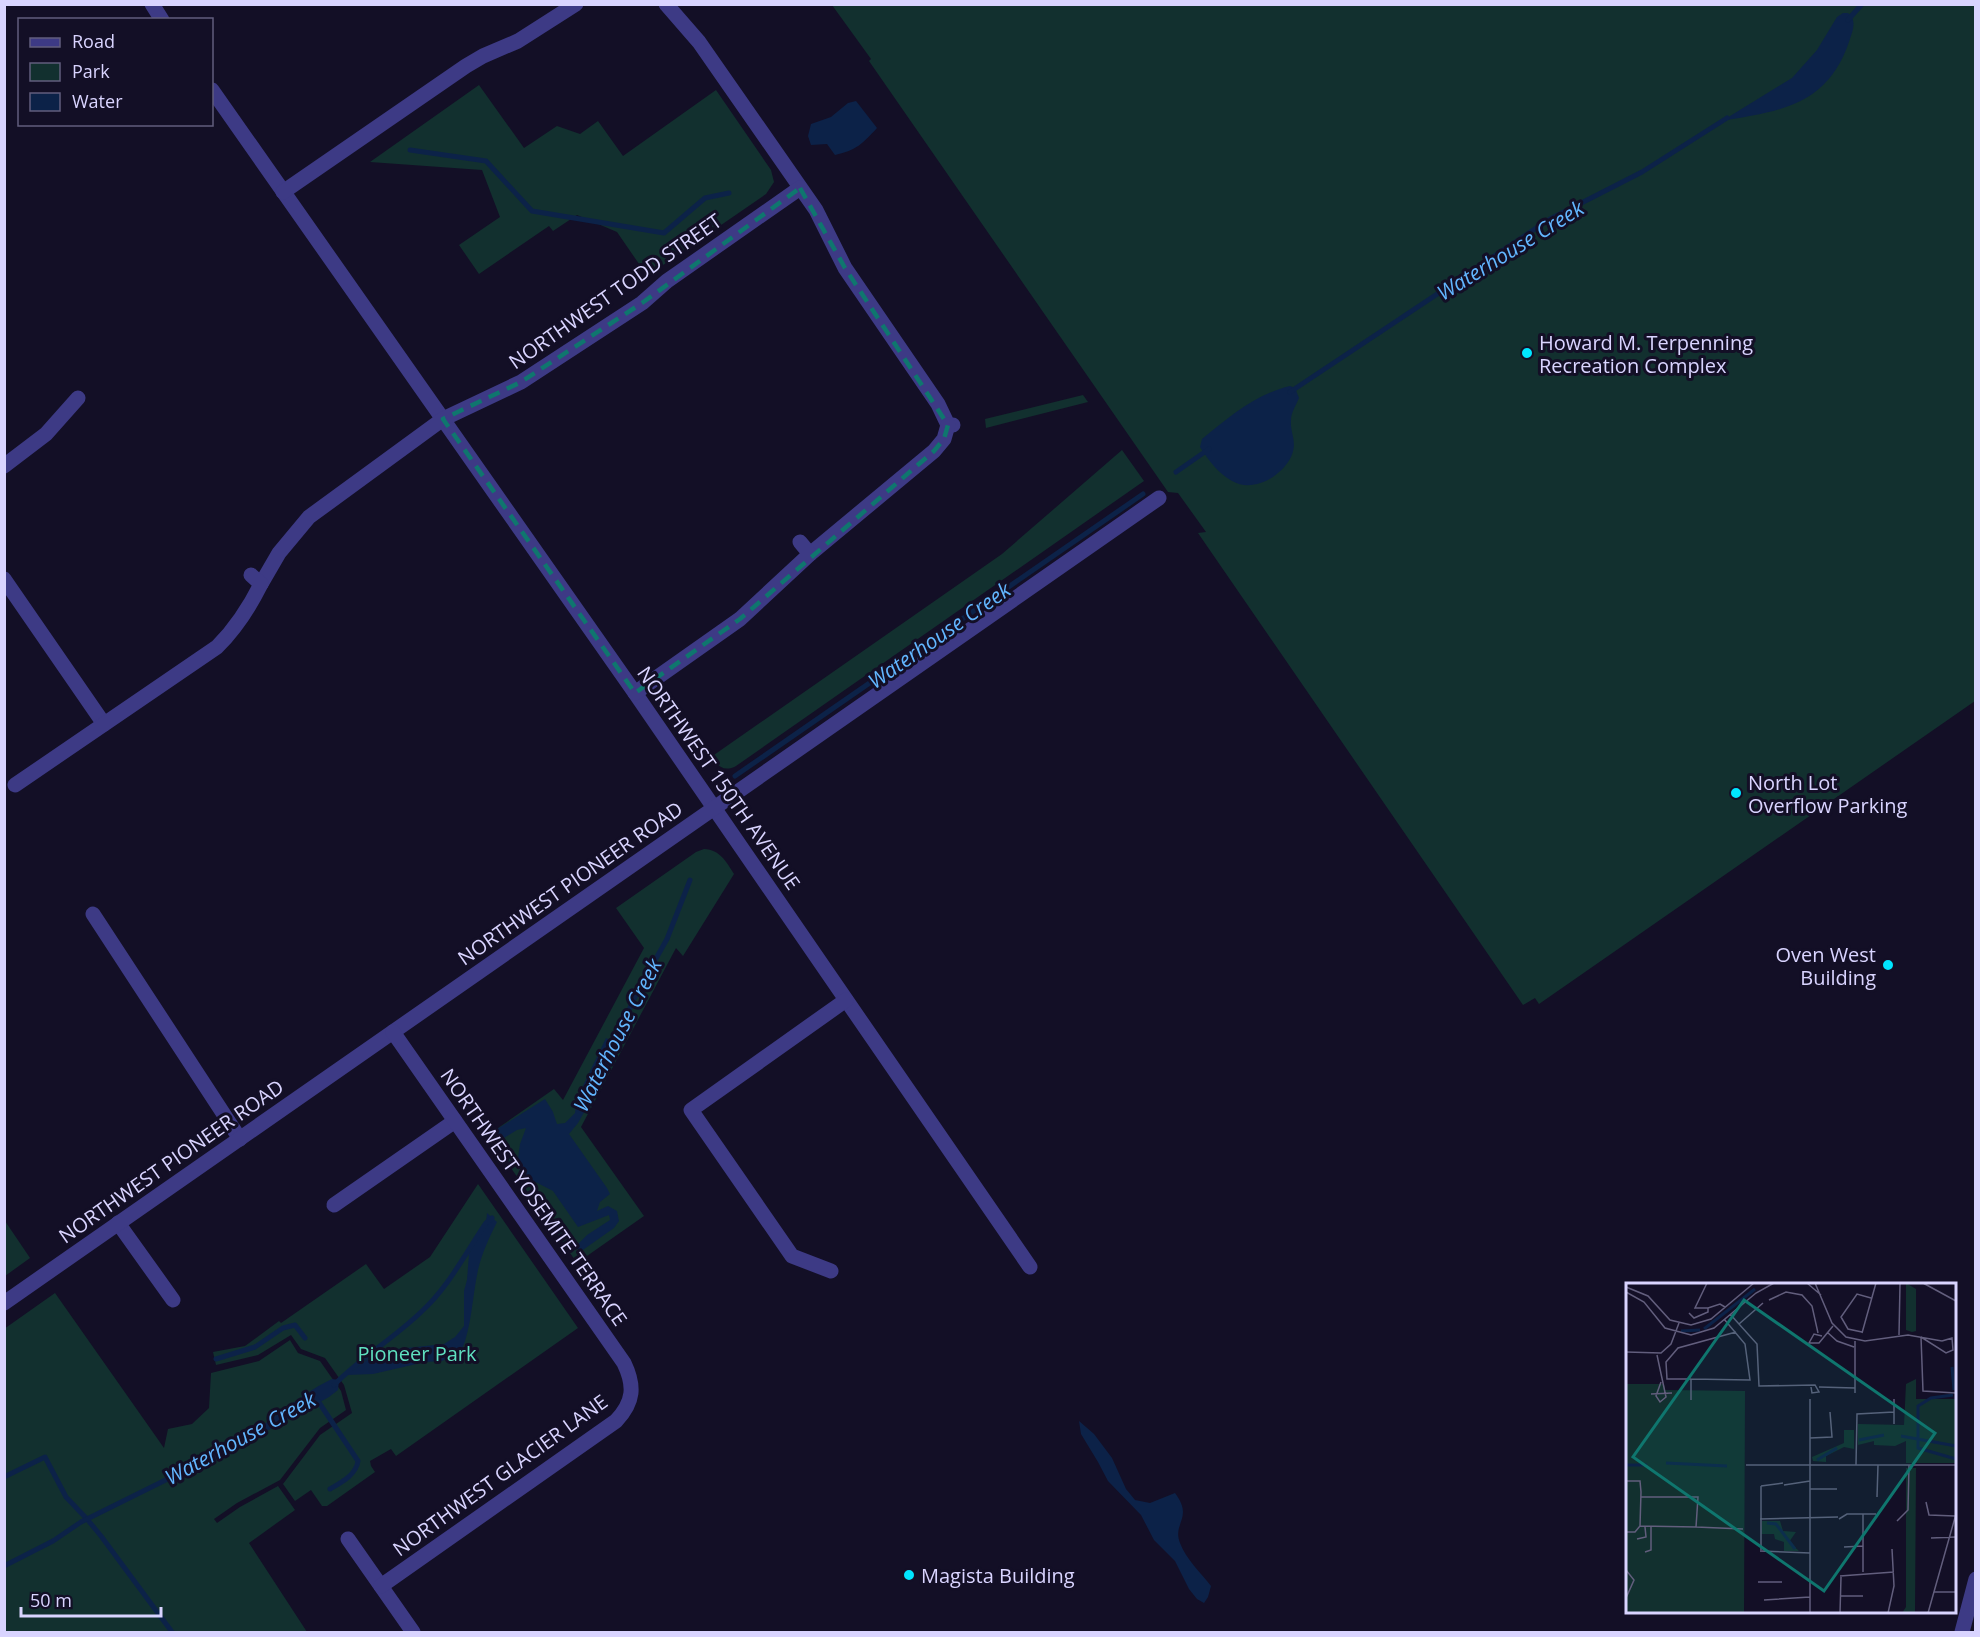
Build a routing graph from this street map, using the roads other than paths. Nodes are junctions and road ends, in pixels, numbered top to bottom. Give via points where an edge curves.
1 (152, 4) edge
2 (576, 4) edge
3 (666, 4) edge
4 (161, 18) edge
5 (213, 91) edge
6 (800, 188) junction
7 (283, 192) junction
8 (78, 398) dead end
9 (443, 419) junction
10 (4, 466) edge
11 (1159, 498) dead end
12 (4, 579) edge
13 (635, 693) junction
14 (104, 724) junction
15 (15, 785) dead end
16 (715, 808) junction
17 (93, 914) dead end
18 (846, 1000) junction
19 (393, 1032) junction
20 (455, 1120) junction
21 (240, 1139) junction
22 (334, 1205) dead end
23 (118, 1223) junction
24 (1030, 1267) dead end
25 (831, 1271) dead end
26 (173, 1300) dead end
27 (4, 1303) edge
28 (632, 1390) joint
29 (348, 1539) dead end
30 (1976, 1579) edge
31 (381, 1586) junction
32 (413, 1632) edge
33 (1962, 1632) edge

1 - 4 street
2 - 7 street via 518,41 466,66
3 - 6 street via 699,42
5 - 7 street, NORTHWEST 150TH AVENUE
6 - 9 street, NORTHWEST TODD STREET via 667,281 642,303 521,382
6 - 13 street via 825,226 845,268 950,425 934,451 805,548 740,619
7 - 9 street, NORTHWEST 150TH AVENUE
8 - 10 street via 46,434
9 - 13 street, NORTHWEST 150TH AVENUE
9 - 14 street, NORTHWEST TODD STREET via 309,517 256,579 243,617 217,647
11 - 16 street, NORTHWEST PIONEER ROAD
12 - 14 street
13 - 16 street, NORTHWEST 150TH AVENUE
14 - 15 street, NORTHWEST TODD STREET
16 - 18 street, NORTHWEST 150TH AVENUE
16 - 19 street, NORTHWEST PIONEER ROAD
17 - 21 street
18 - 24 street, NORTHWEST 150TH AVENUE
18 - 25 street via 691,1110 792,1256
19 - 20 street, NORTHWEST YOSEMITE TERRACE
19 - 21 street, NORTHWEST PIONEER ROAD
20 - 22 street
20 - 28 street, NORTHWEST YOSEMITE TERRACE via 624,1364
21 - 23 street, NORTHWEST PIONEER ROAD
23 - 26 street
23 - 27 street, NORTHWEST PIONEER ROAD
28 - 31 street, NORTHWEST GLACIER LANE via 629,1404 616,1421
29 - 31 street
30 - 33 street
31 - 32 street

